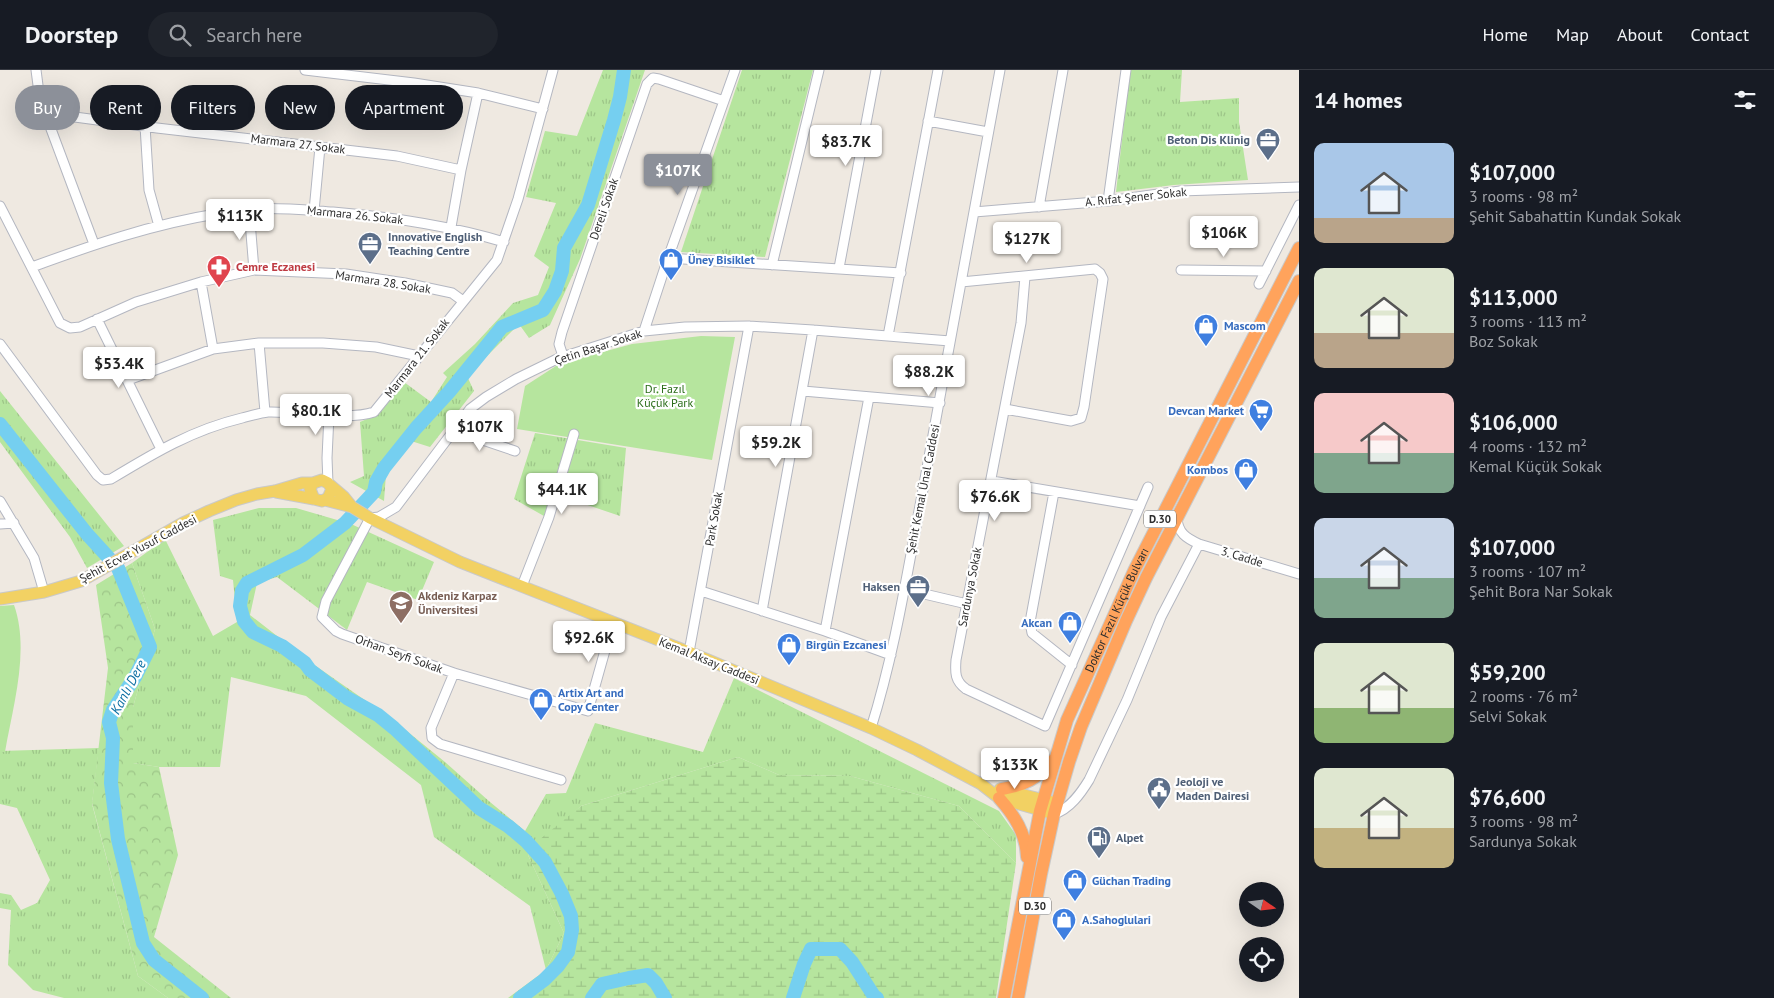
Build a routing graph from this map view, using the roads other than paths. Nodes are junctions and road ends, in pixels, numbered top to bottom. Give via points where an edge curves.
1 (36, 70) edge
2 (305, 70) edge
3 (553, 70) edge
4 (735, 70) edge
5 (818, 70) edge
6 (876, 70) edge
7 (938, 70) edge
8 (1000, 70) edge
9 (1063, 70) edge
10 (1126, 70) edge
11 (38, 85) edge
12 (478, 93) junction
13 (724, 101) junction
14 (543, 109) junction
15 (928, 121) junction
16 (161, 128) edge
17 (51, 130) edge
18 (145, 130) edge
19 (988, 132) junction
20 (320, 147) junction
21 (461, 170) junction
22 (1299, 187) edge
23 (1108, 201) junction
24 (1299, 205) edge
25 (0, 207) edge
26 (1040, 207) junction
27 (249, 209) junction
28 (314, 211) junction
29 (974, 212) junction
30 (158, 226) junction
31 (451, 227) junction
32 (504, 242) junction
33 (94, 244) junction
34 (1299, 248) edge
35 (668, 258) junction
36 (772, 265) junction
37 (32, 267) junction
38 (839, 268) junction
39 (254, 270) junction
40 (1181, 270) dead end
41 (1266, 270) junction
42 (901, 273) junction
43 (1025, 276) junction
44 (201, 282) junction
45 (961, 282) junction
46 (1299, 282) edge
47 (1259, 284) dead end
48 (462, 301) junction
49 (97, 319) junction
50 (749, 326) junction
51 (813, 330) junction
52 (644, 331) junction
53 (888, 336) junction
54 (950, 342) junction
55 (259, 343) junction
56 (0, 344) edge
57 (213, 349) junction
58 (419, 356) junction
59 (563, 356) junction
60 (128, 380) junction
61 (803, 391) junction
62 (869, 398) junction
63 (940, 403) junction
64 (1005, 409) junction
65 (265, 412) junction
66 (329, 415) junction
67 (454, 430) junction
68 (574, 434) dead end
69 (161, 449) junction
70 (515, 451) dead end
71 (327, 458) junction
72 (992, 481) junction
73 (314, 482) junction
74 (329, 484) junction
75 (1148, 487) dead end
76 (274, 491) junction
77 (1054, 492) junction
78 (320, 500) junction
79 (0, 501) edge
80 (1140, 506) junction
81 (352, 507) junction
82 (370, 518) junction
83 (1177, 518) junction
84 (14, 522) junction
85 (0, 524) edge
86 (1186, 538) junction
87 (1199, 544) junction
88 (1160, 552) junction
89 (1299, 574) edge
90 (522, 586) junction
91 (904, 589) junction
92 (701, 591) junction
93 (44, 592) junction
94 (0, 599) edge
95 (967, 604) junction
96 (762, 611) junction
97 (613, 622) junction
98 (825, 631) junction
99 (689, 652) junction
100 (891, 655) junction
101 (1072, 665) junction
102 (454, 674) junction
103 (870, 728) junction
104 (1054, 758) junction
105 (561, 780) dead end
106 (1001, 794) junction
107 (1041, 805) junction
108 (1056, 809) junction
109 (1027, 872) junction
110 (1004, 998) edge
111 (1018, 998) edge

1 - 11 street
2 - 12 street
3 - 14 street, Marmara 21. Sokak
4 - 13 street
5 - 36 street
6 - 38 street
7 - 15 street
8 - 19 street, Şehit Kemal Ünal Caddesi
9 - 26 street
10 - 23 street
12 - 14 street
12 - 21 street
13 - 35 street
13 - 59 street, Dereli Sokak via 659,79 653,78 647,84 562,332
14 - 32 street, Marmara 21. Sokak
15 - 19 street
15 - 42 street
16 - 20 street, Marmara 27. Sokak
17 - 33 street
18 - 30 street via 149,190
19 - 29 street, Şehit Kemal Ünal Caddesi
20 - 21 street, Marmara 27. Sokak via 397,156
20 - 28 street
21 - 31 street
22 - 23 street, A. Rıfat Şener Sokak via 1180,191
23 - 26 street, A. Rıfat Şener Sokak
24 - 41 street
25 - 37 street
26 - 29 street, A. Rıfat Şener Sokak
27 - 28 street, Marmara 26. Sokak
27 - 30 street, Marmara 26. Sokak
27 - 39 street
28 - 31 street, Marmara 26. Sokak via 384,216
29 - 45 street, Şehit Kemal Ünal Caddesi
30 - 33 street, Marmara 26. Sokak
31 - 32 street, Marmara 26. Sokak
32 - 48 street, Marmara 21. Sokak via 497,260
33 - 37 street, Marmara 26. Sokak
34 - 104 highway, Doktor Fazıl Küçük Bulvarı / D.30 via 1122,595 1067,720
35 - 36 street
35 - 52 street
36 - 38 street
37 - 49 street, Marmara 28. Sokak via 60,323 80,328
38 - 42 street
39 - 44 street, Marmara 28. Sokak
39 - 48 street, Marmara 28. Sokak via 346,274 443,291
40 - 41 street
41 - 47 street
42 - 53 street
43 - 45 street
43 - 64 street, Sardunya Sokak via 1021,323
43 - 64 street via 1095,269 1103,279 1081,418 1071,421
44 - 49 street, Marmara 28. Sokak via 136,302
44 - 57 street
45 - 54 street, Şehit Kemal Ünal Caddesi
46 - 83 highway, Doktor Fazıl Küçük Bulvarı / D.30
48 - 58 street, Marmara 21. Sokak
49 - 60 street
50 - 51 street, Çetin Başar Sokak
50 - 52 street, Çetin Başar Sokak
50 - 92 street, Park Sokak
51 - 53 street, Çetin Başar Sokak
51 - 61 street
52 - 59 street, Çetin Başar Sokak
53 - 54 street, Çetin Başar Sokak
54 - 63 street, Şehit Kemal Ünal Caddesi
55 - 57 street
55 - 58 street via 376,348
55 - 65 street
56 - 69 street, Marmara 21. Sokak via 103,480 111,479
57 - 60 street
58 - 66 street, Marmara 21. Sokak via 374,412
59 - 67 street, Çetin Başar Sokak via 486,397 470,409
60 - 69 street
61 - 62 street
61 - 96 street
62 - 63 street
62 - 98 street
63 - 91 street, Şehit Kemal Ünal Caddesi
64 - 72 street, Sardunya Sokak
65 - 66 street, Marmara 21. Sokak
65 - 69 street, Marmara 21. Sokak via 214,425
66 - 71 street
67 - 70 street
67 - 82 street, Çetin Başar Sokak via 396,507 379,517
68 - 90 street
71 - 73 street
71 - 74 street
72 - 77 street
72 - 95 street, Sardunya Sokak
73 - 74 main road via 322,480
73 - 76 main road, Şehit Ecvet Yusuf Caddesi
73 - 78 main road via 310,490
74 - 78 main road via 330,496
74 - 81 main road, Kemal Aksay Caddesi
75 - 80 street
76 - 78 main road, Kemal Aksay Caddesi
76 - 93 main road, Şehit Ecvet Yusuf Caddesi via 236,500 209,511 80,581
77 - 80 street
77 - 101 street via 1030,622 1032,632
78 - 81 main road, Kemal Aksay Caddesi
79 - 84 street
80 - 101 street
81 - 82 main road, Kemal Aksay Caddesi
82 - 90 main road, Kemal Aksay Caddesi via 460,562
82 - 102 street, Orhan Seyfi Sokak via 326,601 322,617 342,634
83 - 86 street
83 - 88 highway, Doktor Fazıl Küçük Bulvarı / D.30
84 - 85 street
84 - 93 street via 34,558
86 - 87 street, 3. Cadde
86 - 88 street via 1167,543
87 - 89 street, 3. Cadde
87 - 108 street via 1162,617 1089,780 1064,810
88 - 108 highway, Doktor Fazıl Küçük Bulvarı / D.30 via 1081,726
90 - 97 main road, Kemal Aksay Caddesi
91 - 95 street
91 - 100 street, Şehit Kemal Ünal Caddesi
92 - 96 street
92 - 99 street, Park Sokak
93 - 94 main road, Şehit Ecvet Yusuf Caddesi
95 - 101 street, Sardunya Sokak via 955,676 966,689 1045,726
96 - 98 street
97 - 99 main road, Kemal Aksay Caddesi
97 - 102 street, Orhan Seyfi Sokak via 588,711
98 - 100 street
99 - 103 main road, Kemal Aksay Caddesi
100 - 103 street, Şehit Kemal Ünal Caddesi
102 - 105 street via 431,728 432,738 440,744
103 - 106 main road, Kemal Aksay Caddesi
104 - 106 highway via 1031,780
104 - 107 highway, Doktor Fazıl Küçük Bulvarı / D.30
106 - 107 main road, Kemal Aksay Caddesi
106 - 109 highway via 1023,832
107 - 108 main road, Kemal Aksay Caddesi
107 - 109 highway, Doktor Fazıl Küçük Bulvarı / D.30
108 - 111 highway, Doktor Fazıl Küçük Bulvarı / D.30
109 - 110 highway, Doktor Fazıl Küçük Bulvarı / D.30

